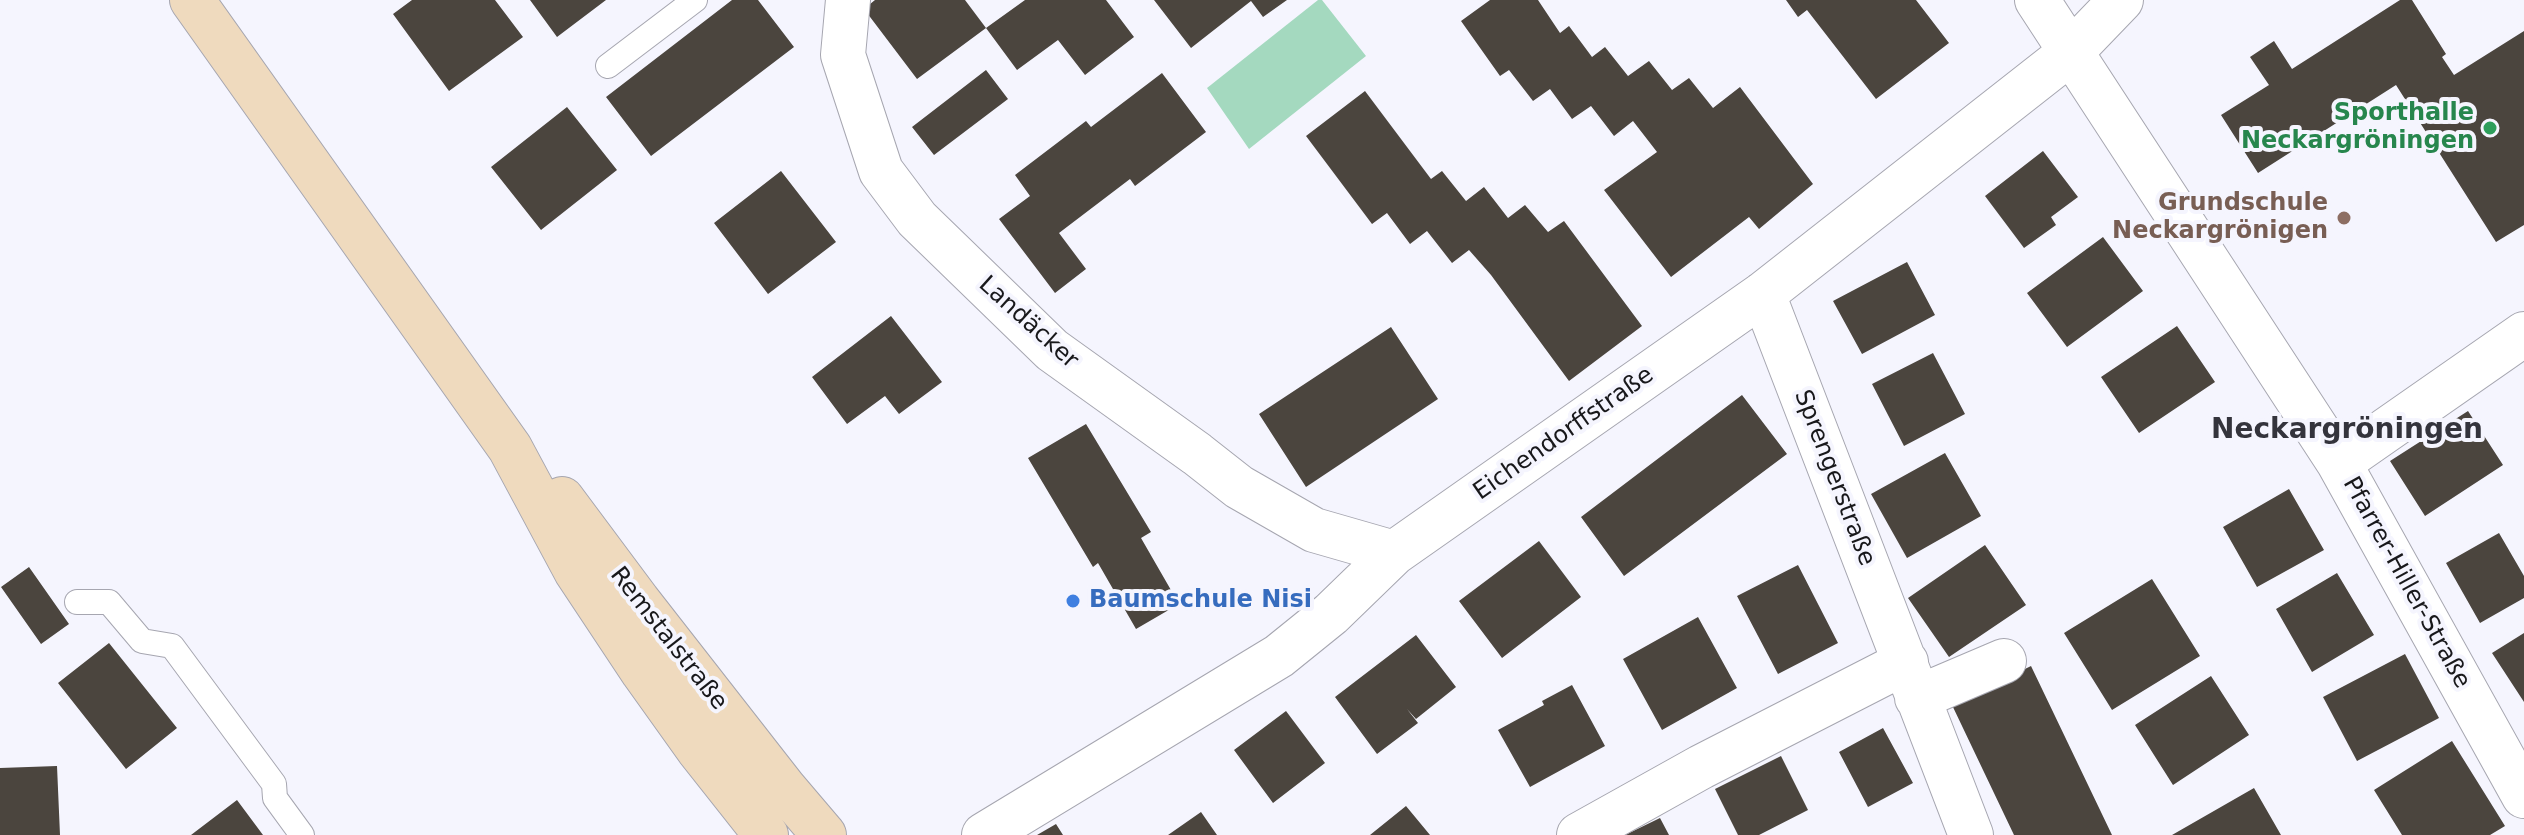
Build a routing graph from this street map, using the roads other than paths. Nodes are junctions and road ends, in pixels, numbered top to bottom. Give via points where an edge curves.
1 (192, 0) edge
2 (695, 0) edge
3 (848, 0) edge
4 (2037, 0) edge
5 (2121, 0) edge
6 (2070, 53) junction
7 (608, 66) dead end
8 (1763, 294) junction
9 (2524, 334) edge
10 (510, 448) junction
11 (2339, 463) junction
12 (1394, 553) junction
13 (77, 602) dead end
14 (2004, 661) dead end
15 (1911, 680) junction
16 (2524, 796) edge
17 (302, 835) edge
18 (766, 835) edge
19 (824, 835) edge
20 (984, 835) edge
21 (1579, 835) edge
22 (1971, 835) edge

1 - 10 main road
2 - 7 lane
3 - 12 street, Landäcker via 843,55 881,171 917,219 1052,350 1239,487 1314,530
4 - 6 street
5 - 6 street, Eichendorffstraße
6 - 8 street, Eichendorffstraße
6 - 11 street, Pfarrer-Hiller-Straße
8 - 12 street, Eichendorffstraße
8 - 15 street, Sprengerstraße
9 - 11 street
10 - 18 main road via 576,571 698,749
10 - 19 main road, Remstalstraße via 537,465
11 - 16 street, Pfarrer-Hiller-Straße
12 - 20 street, Eichendorffstraße via 1279,656
13 - 17 lane via 109,602 142,641 172,646 274,784 275,798
14 - 15 street
15 - 21 street via 1701,767
15 - 22 street, Sprengerstraße

